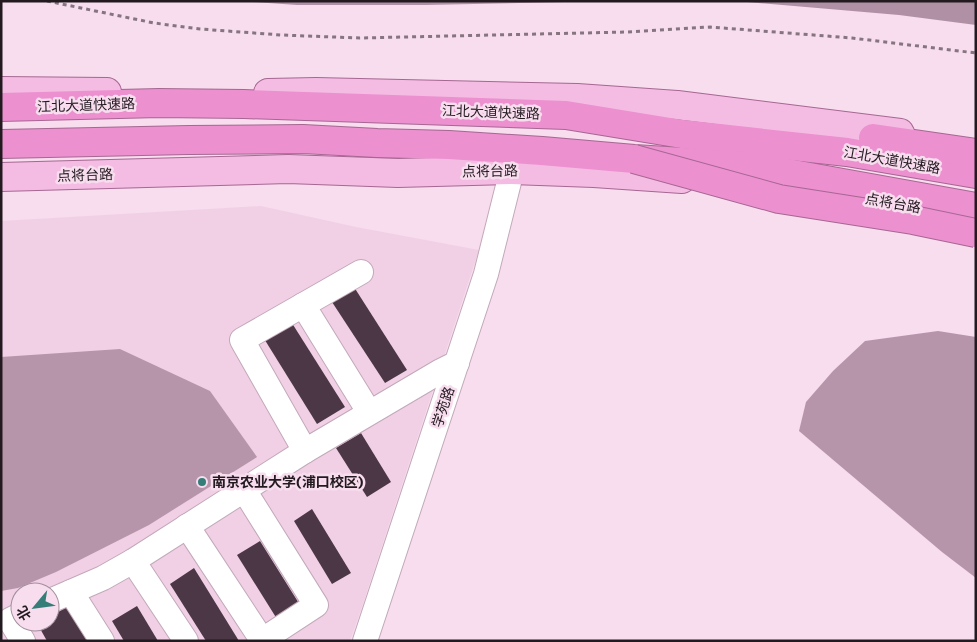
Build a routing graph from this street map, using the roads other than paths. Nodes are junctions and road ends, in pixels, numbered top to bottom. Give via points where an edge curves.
1 (1, 91) edge
2 (1, 108) edge
3 (566, 115) junction
4 (1, 144) edge
5 (976, 144) edge
6 (976, 153) edge
7 (634, 159) junction
8 (512, 170) junction
9 (976, 174) edge
10 (1, 177) edge
11 (976, 207) edge
12 (976, 219) edge
13 (976, 233) edge
14 (361, 272) dead end
15 (303, 305) junction
16 (457, 363) junction
17 (369, 412) junction
18 (305, 451) junction
19 (244, 490) junction
20 (187, 526) junction
21 (133, 561) junction
22 (60, 596) edge
23 (102, 641) edge
24 (186, 641) edge
25 (262, 641) edge
26 (365, 641) edge

1 - 5 main road via 316,92 578,98 677,105
2 - 3 highway, 江北大道快速路 via 244,104
3 - 6 highway via 677,117 802,128
3 - 9 highway, 江北大道快速路 via 682,134 847,152
4 - 7 highway via 303,139 449,145
7 - 11 highway, bridge via 748,166
7 - 13 highway, bridge via 779,199
8 - 10 main road, 点将台路 via 398,173 288,169
8 - 12 main road, 点将台路 via 806,187
8 - 16 street, 学苑路 via 486,274
14 - 15 street
15 - 17 street
15 - 18 street via 242,340
16 - 17 street
16 - 26 street, 学苑路
17 - 18 street
18 - 19 street
19 - 20 street
19 - 25 street via 316,605
20 - 21 street
20 - 25 street
21 - 22 street
21 - 24 street
22 - 23 street

